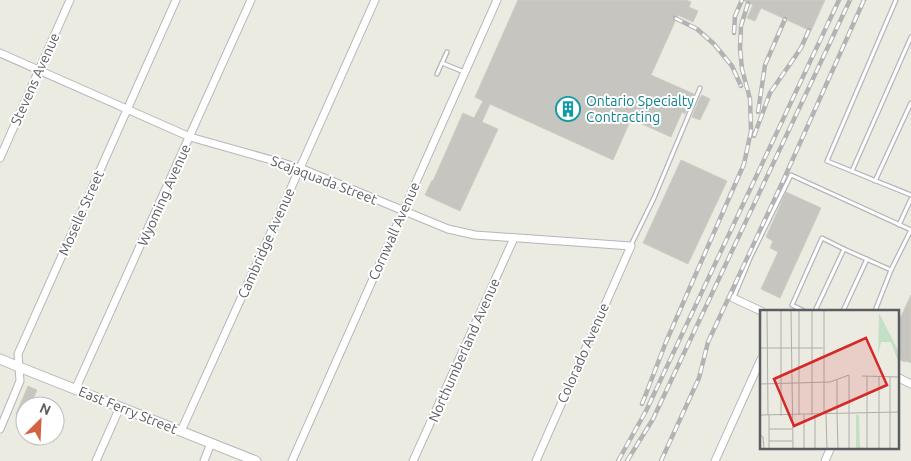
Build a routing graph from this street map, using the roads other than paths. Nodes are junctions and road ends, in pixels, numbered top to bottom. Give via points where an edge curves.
1 (70, 0) edge
2 (176, 0) edge
3 (251, 0) edge
4 (374, 0) edge
5 (497, 0) edge
6 (896, 0) edge
7 (911, 37) edge
8 (447, 52) dead end
9 (0, 53) edge
10 (442, 63) junction
11 (39, 70) junction
12 (465, 73) junction
13 (437, 74) dead end
14 (700, 88) dead end
15 (911, 103) edge
16 (127, 109) junction
17 (190, 136) junction
18 (0, 158) edge
19 (300, 168) junction
20 (852, 171) junction
21 (875, 181) junction
22 (911, 197) edge
23 (403, 210) junction
24 (899, 225) junction
25 (911, 230) edge
26 (514, 238) junction
27 (631, 246) junction
28 (844, 249) junction
29 (867, 259) junction
30 (891, 270) junction
31 (733, 298) joint
32 (802, 310) edge
33 (815, 310) edge
34 (843, 310) edge
35 (875, 310) edge
36 (760, 311) edge
37 (0, 359) edge
38 (760, 361) edge
39 (19, 367) junction
40 (898, 378) edge
41 (911, 384) edge
42 (75, 390) junction
43 (120, 407) junction
44 (0, 428) edge
45 (181, 432) junction
46 (211, 443) junction
47 (831, 448) edge
48 (96, 461) edge
49 (204, 461) edge
50 (256, 461) edge
51 (292, 461) edge
52 (413, 461) edge
53 (536, 461) edge
54 (715, 461) edge
55 (825, 461) edge

1 - 11 street, Stevens Avenue
2 - 16 street, Moselle Street
3 - 17 street, Wyoming Avenue
4 - 19 street, Cambridge Avenue
5 - 12 street, Cornwall Avenue
6 - 20 lane via 827,161
7 - 20 lane
8 - 10 lane
9 - 11 street, Scajaquada Street
10 - 12 lane
10 - 13 lane
11 - 16 street, Scajaquada Street
11 - 18 street, Stevens Avenue
12 - 23 street, Cornwall Avenue
14 - 27 lane
15 - 21 lane
16 - 17 street, Scajaquada Street
16 - 39 street, Moselle Street via 18,354
17 - 19 street, Scajaquada Street
17 - 42 street, Wyoming Avenue
19 - 23 street, Scajaquada Street
19 - 45 street, Cambridge Avenue
20 - 21 lane
21 - 22 lane
22 - 24 lane
23 - 26 street, Scajaquada Street via 466,234
23 - 51 street, Cornwall Avenue
24 - 25 lane
24 - 31 lane via 791,175
25 - 30 lane
26 - 27 street, Scajaquada Street
26 - 52 street, Northumberland Avenue
27 - 53 street, Colorado Avenue
28 - 29 lane
28 - 32 lane via 822,238 792,305
28 - 33 lane
29 - 30 lane
29 - 34 lane
30 - 35 lane
31 - 36 street
37 - 39 street, East Ferry Street
38 - 54 street
39 - 42 street, East Ferry Street
39 - 44 street, Moselle Street via 20,381
40 - 41 street
42 - 43 street, East Ferry Street
43 - 45 street, East Ferry Street
43 - 48 street
45 - 46 street, East Ferry Street
46 - 49 street
46 - 50 street, East Ferry Street
47 - 55 street

